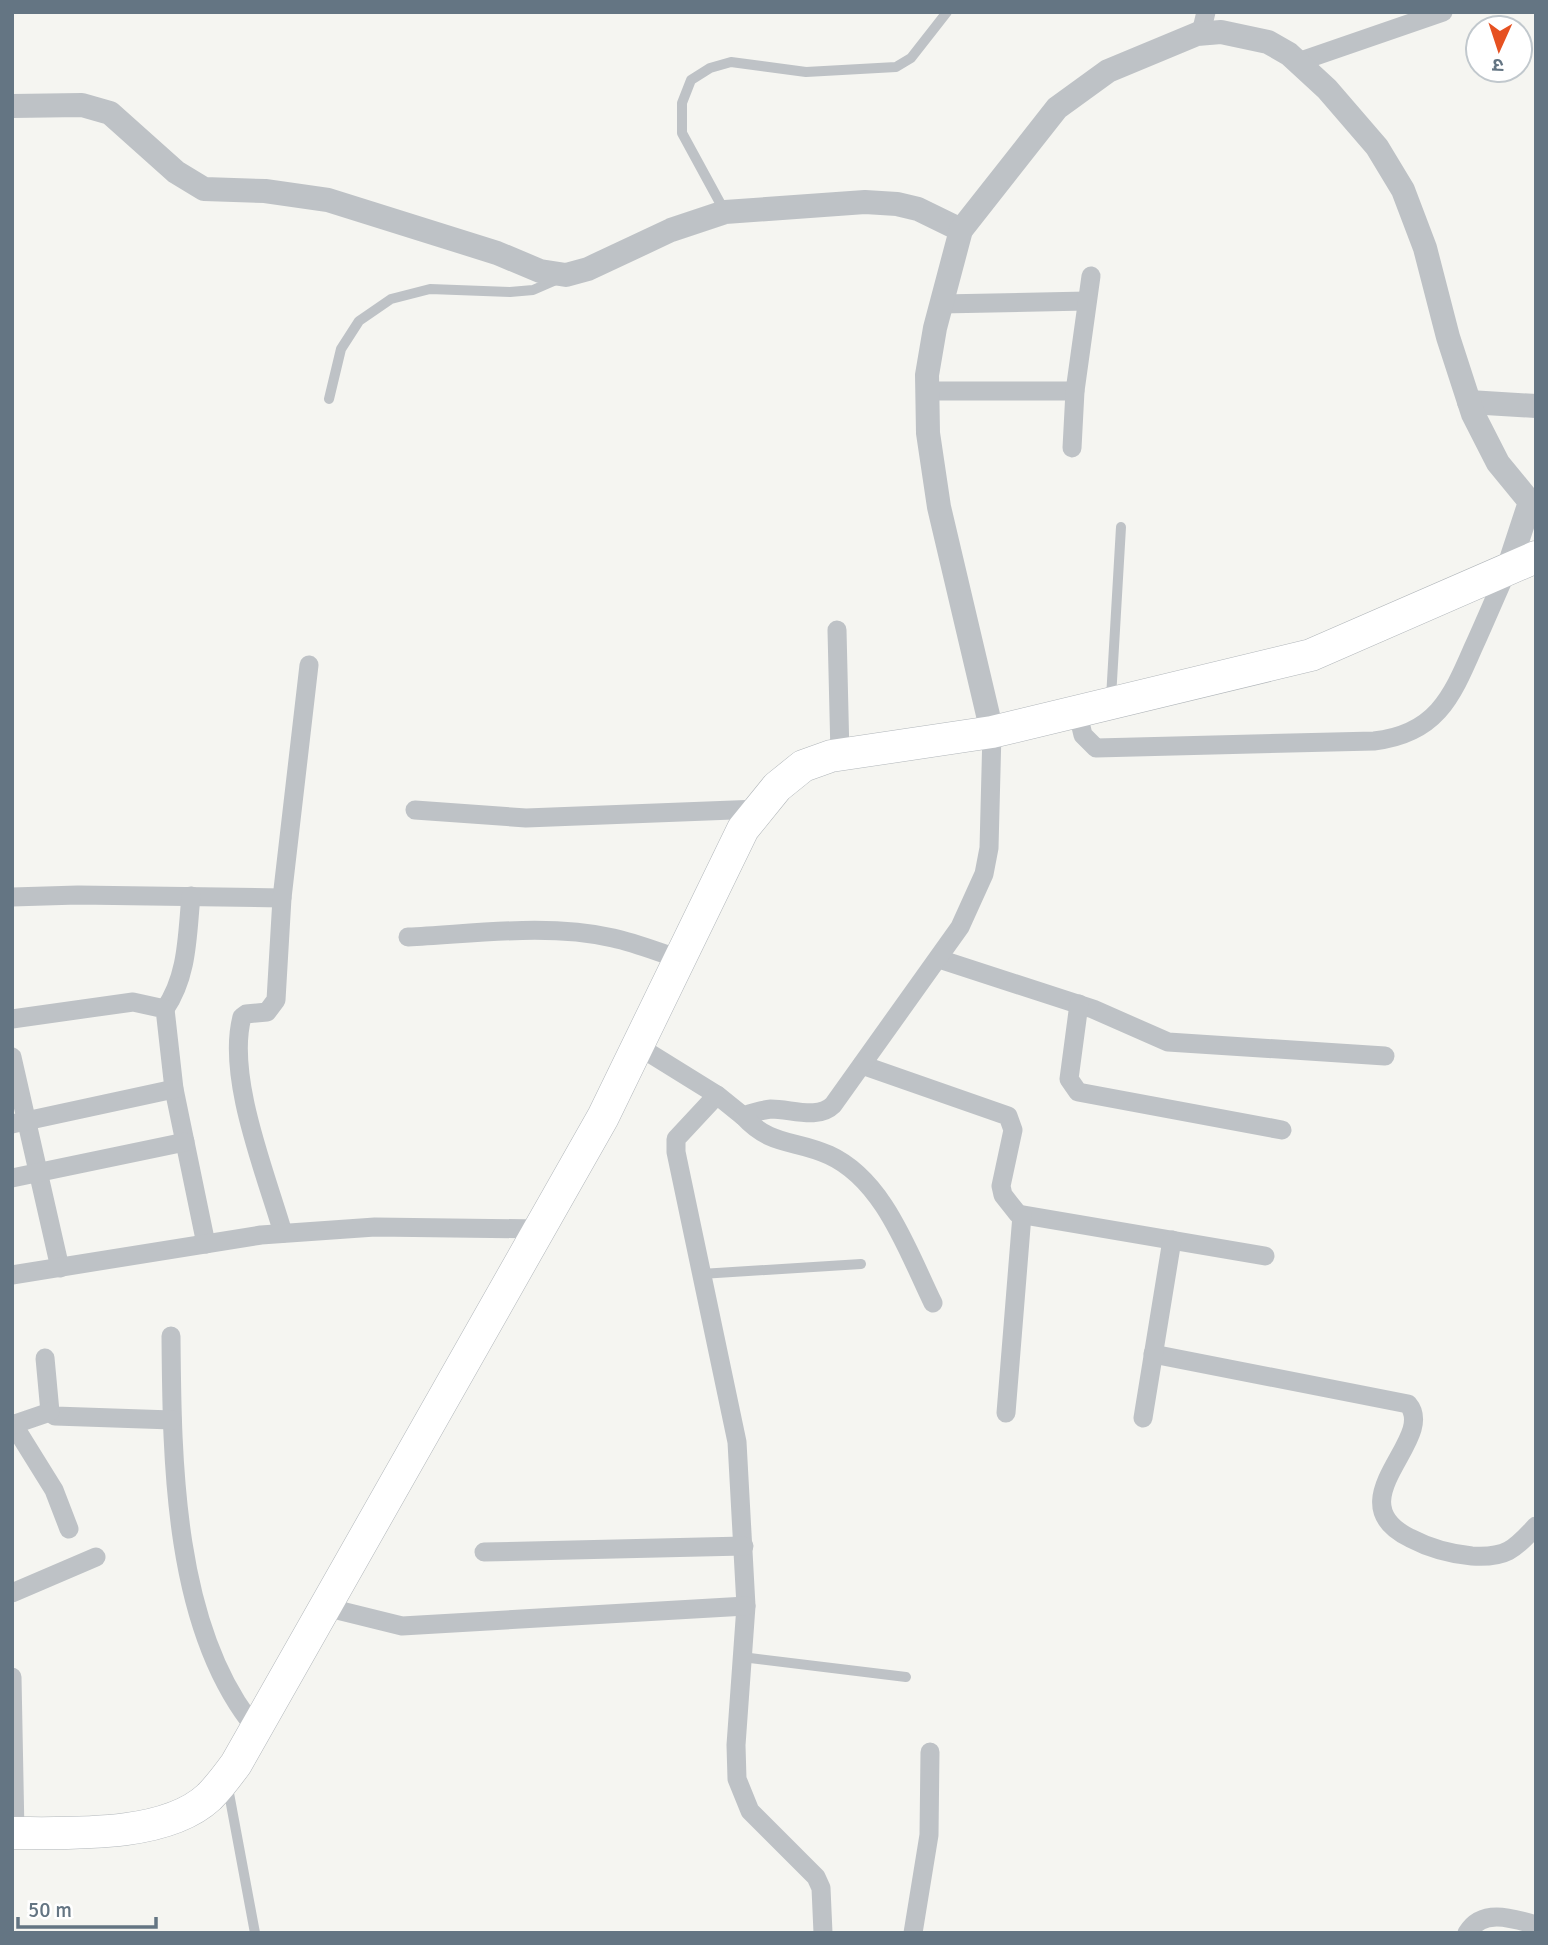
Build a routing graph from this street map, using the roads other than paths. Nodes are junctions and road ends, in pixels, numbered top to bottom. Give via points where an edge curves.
1 (947, 12) edge
2 (1443, 12) edge
3 (1204, 23) edge
4 (1298, 62) junction
5 (12, 106) edge
6 (725, 212) junction
7 (961, 230) junction
8 (566, 275) junction
9 (1091, 276) dead end
10 (1087, 301) junction
11 (941, 304) junction
12 (927, 391) junction
13 (1075, 391) junction
14 (329, 399) dead end
15 (1469, 402) junction
16 (1536, 406) edge
17 (1072, 448) dead end
18 (1533, 496) edge
19 (1121, 527) dead end
20 (1522, 563) edge
21 (838, 630) dead end
22 (309, 665) dead end
23 (1110, 706) junction
24 (1078, 714) junction
25 (992, 733) junction
26 (840, 755) junction
27 (760, 809) junction
28 (415, 810) dead end
29 (191, 896) junction
30 (12, 897) edge
31 (282, 898) junction
32 (408, 937) dead end
33 (680, 959) junction
34 (939, 959) junction
35 (1079, 1004) junction
36 (165, 1009) junction
37 (12, 1018) edge
38 (638, 1046) junction
39 (1385, 1056) dead end
40 (12, 1057) edge
41 (862, 1065) junction
42 (174, 1089) junction
43 (717, 1095) junction
44 (743, 1116) junction
45 (19, 1122) edge
46 (1282, 1129) dead end
47 (185, 1142) junction
48 (38, 1172) junction
49 (12, 1178) edge
50 (1022, 1215) junction
51 (540, 1229) junction
52 (283, 1233) junction
53 (1172, 1240) junction
54 (206, 1244) junction
55 (1265, 1256) dead end
56 (861, 1264) dead end
57 (60, 1268) junction
58 (700, 1274) junction
59 (12, 1275) edge
60 (933, 1303) dead end
61 (172, 1336) dead end
62 (1153, 1354) junction
63 (45, 1358) dead end
64 (50, 1412) junction
65 (1006, 1413) dead end
66 (1143, 1418) dead end
67 (172, 1420) junction
68 (13, 1424) edge
69 (1536, 1526) edge
70 (69, 1529) dead end
71 (744, 1546) junction
72 (484, 1552) dead end
73 (96, 1557) dead end
74 (12, 1593) edge
75 (746, 1606) junction
76 (326, 1607) junction
77 (741, 1657) junction
78 (12, 1677) edge
79 (906, 1677) dead end
80 (256, 1729) junction
81 (930, 1752) dead end
82 (225, 1777) junction
83 (14, 1833) edge
84 (1536, 1925) edge
85 (255, 1933) edge
86 (823, 1933) edge
87 (913, 1933) edge
88 (1467, 1933) edge

1 - 6 lane via 911,58 896,67 806,72 731,62 691,80 682,103 682,133
2 - 4 street
3 - 4 street via 1221,32 1268,42
3 - 7 street via 1108,71 1057,108
4 - 15 street via 1377,147 1403,190 1425,248
5 - 8 street via 82,106 110,113 176,172 204,189 328,200 540,271
6 - 7 street via 897,204
6 - 8 street
7 - 11 street
8 - 14 lane via 533,290 430,289 391,299 359,321 341,349
9 - 10 street
10 - 11 street
10 - 13 street
11 - 12 street
12 - 13 street
12 - 25 street via 939,507
13 - 17 street
15 - 16 street
15 - 18 street via 1498,463
18 - 20 street
19 - 23 lane
20 - 23 main road via 1311,655
20 - 24 street via 1449,701 1421,726 1395,737 1096,748 1083,735
21 - 26 street
22 - 31 street
23 - 24 main road
24 - 25 main road
25 - 26 main road
25 - 34 street via 989,848 984,874 960,927
26 - 27 main road via 803,766 777,787
27 - 28 street via 563,818
27 - 33 main road via 743,829
29 - 30 street
29 - 31 street
29 - 36 street via 183,973
31 - 52 street via 276,1000 267,1012 242,1017 237,1056 242,1090
32 - 33 street via 577,933 613,938
33 - 38 main road
34 - 35 street
34 - 41 street
35 - 39 street via 1168,1042
35 - 46 street via 1069,1079 1078,1092
36 - 37 street via 133,1002
36 - 42 street
38 - 43 street
38 - 51 main road
40 - 45 street
41 - 44 street via 826,1112 771,1110
41 - 50 street via 1008,1116 1013,1130 1001,1186
42 - 45 street
42 - 47 street
43 - 44 street
43 - 58 street via 676,1139
44 - 60 street via 771,1139 832,1156 859,1176 874,1191
45 - 48 street
47 - 48 street
47 - 54 street
48 - 49 street
48 - 57 street
50 - 53 street
50 - 65 street
51 - 52 street via 375,1227
51 - 76 main road
52 - 54 street
53 - 55 street
53 - 62 street
54 - 57 street
56 - 58 lane
57 - 59 street
58 - 71 street via 737,1442
61 - 67 street
62 - 66 street
62 - 69 street via 1408,1404 1414,1413 1412,1425 1381,1505 1388,1523 1415,1541 1440,1550 1490,1557 1507,1554
63 - 64 street
64 - 67 street via 65,1417
64 - 68 street
67 - 80 street via 187,1578 219,1674
68 - 70 street via 54,1490
71 - 72 street
71 - 75 street
73 - 74 street
75 - 76 street via 402,1626
75 - 77 street
76 - 80 main road
77 - 79 lane
77 - 86 street via 737,1779 750,1811 816,1877 821,1888
78 - 83 street
80 - 82 main road
81 - 87 street via 929,1835
82 - 83 main road via 208,1798 162,1824
82 - 85 lane
84 - 88 street via 1491,1916 1473,1923

